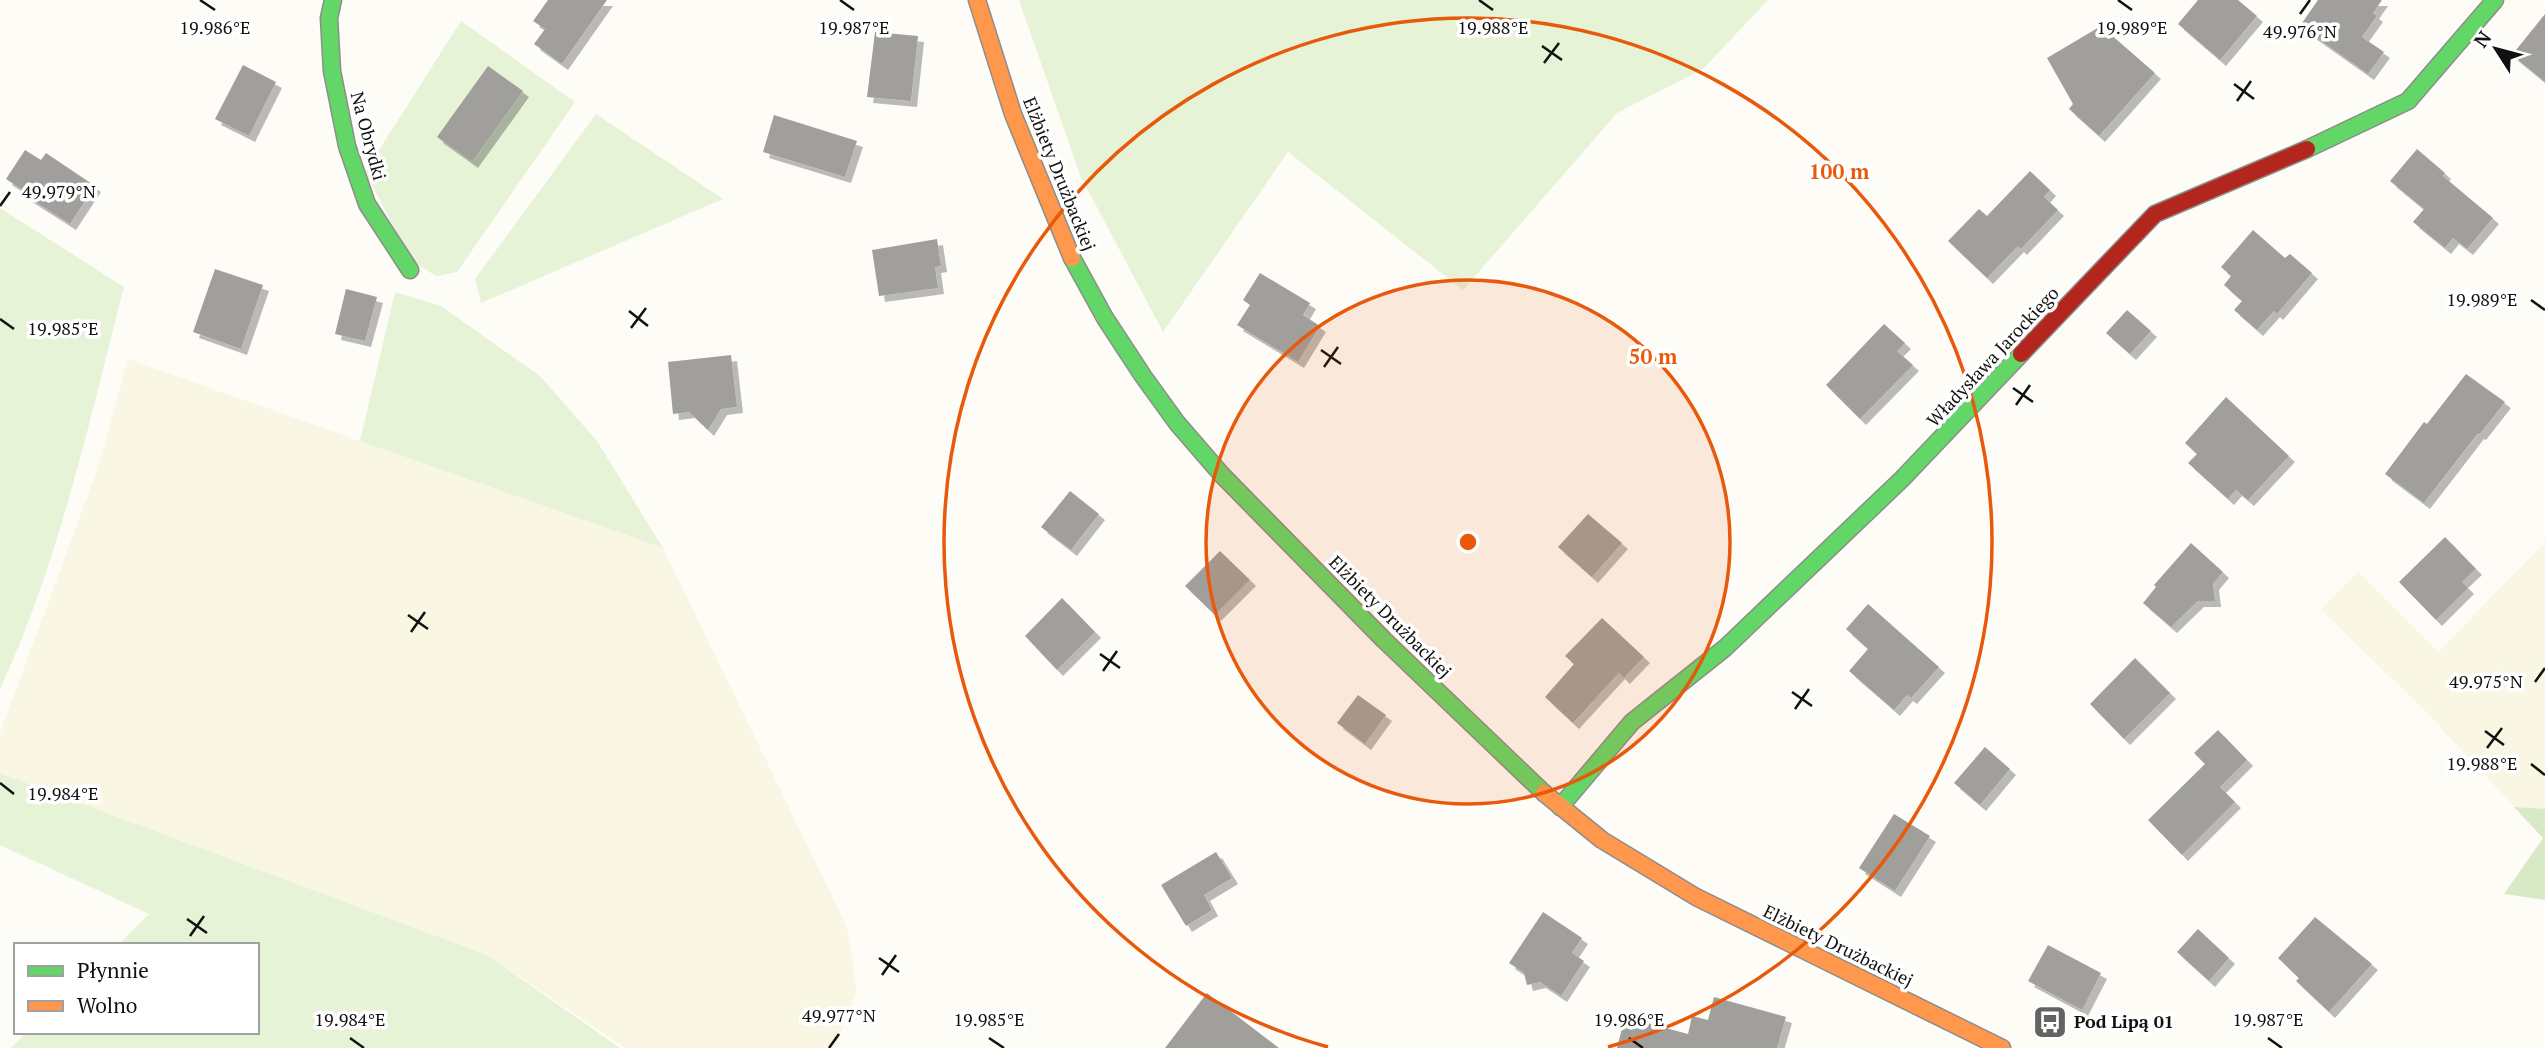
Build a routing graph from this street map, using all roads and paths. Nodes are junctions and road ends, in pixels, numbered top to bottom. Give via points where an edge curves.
1 (333, 0) edge
2 (977, 0) edge
3 (2495, 0) edge
4 (410, 270) dead end
5 (1560, 807) junction
6 (2002, 1048) edge

1 - 4 street, Na Obrydki via 329,18 332,71 347,146 367,204
2 - 5 street, Elżbiety Drużbackiej via 1013,114 1057,224 1105,318 1143,376 1222,475 1377,633
3 - 5 street, Władysława Jarockiego via 2408,101 2155,214 1902,479 1725,648 1632,722
5 - 6 street, Elżbiety Drużbackiej via 1602,840 1696,897

